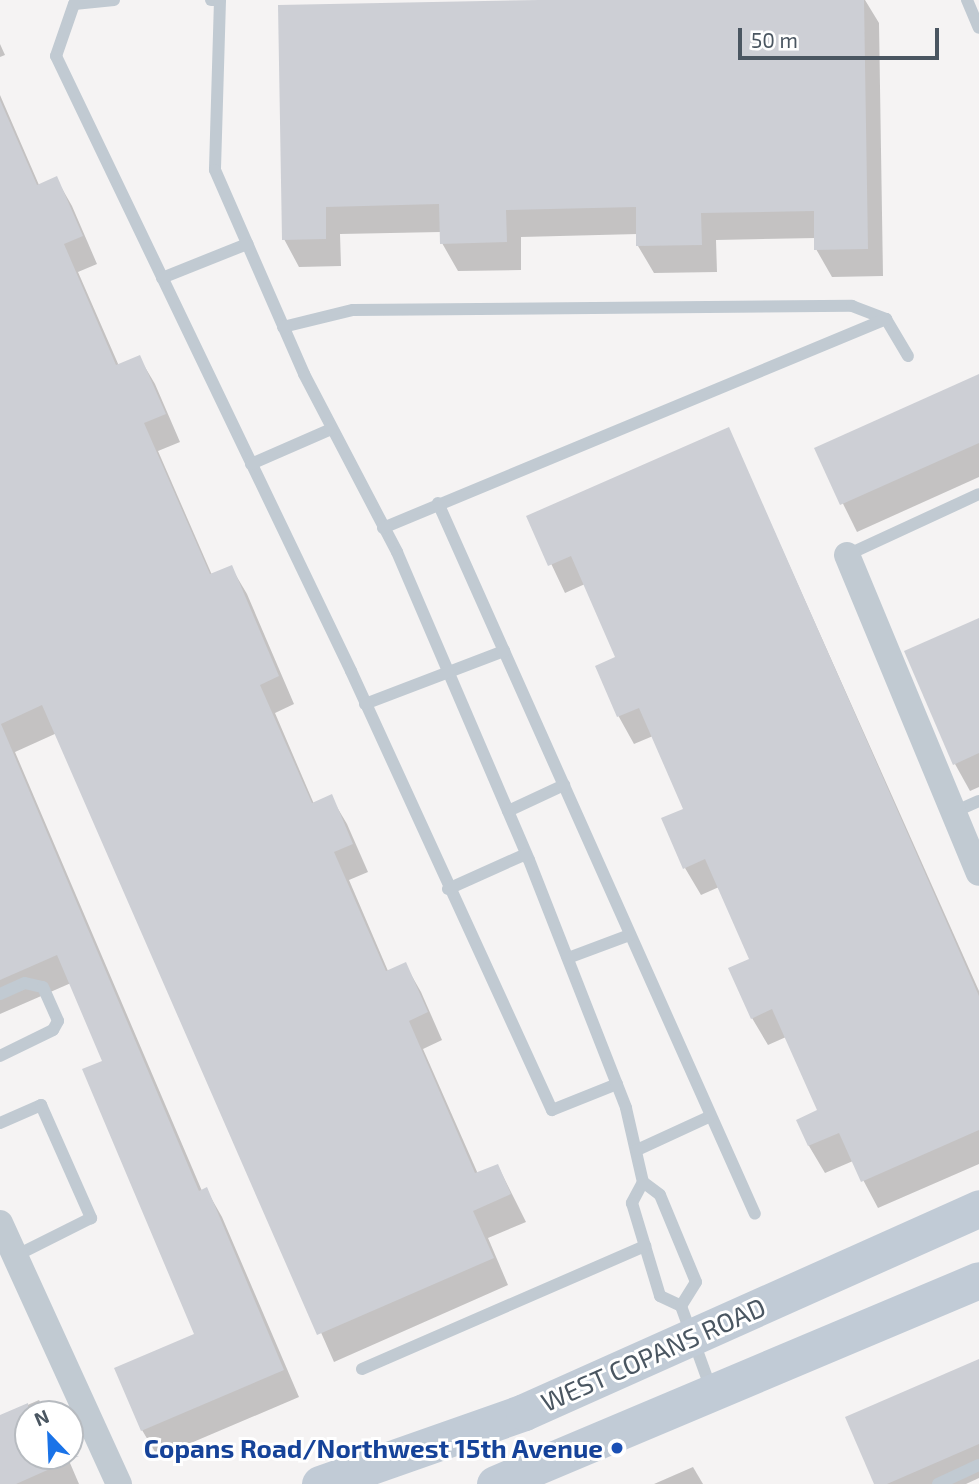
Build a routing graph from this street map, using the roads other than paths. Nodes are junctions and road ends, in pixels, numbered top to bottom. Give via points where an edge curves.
1 (114, 0) edge
2 (211, 0) edge
3 (967, 0) edge
4 (979, 27) edge
5 (247, 244) junction
6 (162, 278) junction
7 (886, 319) junction
8 (284, 327) junction
9 (908, 356) dead end
10 (331, 429) junction
11 (251, 464) junction
12 (979, 494) edge
13 (438, 503) junction
14 (383, 527) junction
15 (847, 555) joint
16 (504, 651) junction
17 (449, 674) junction
18 (365, 704) junction
19 (564, 785) junction
20 (979, 801) edge
21 (508, 811) junction
22 (954, 812) junction
23 (526, 854) junction
24 (979, 873) edge
25 (448, 889) junction
26 (631, 935) junction
27 (568, 958) junction
28 (0, 994) edge
29 (0, 1056) edge
30 (617, 1084) junction
31 (711, 1116) junction
32 (0, 1123) edge
33 (637, 1150) junction
34 (643, 1182) junction
35 (979, 1208) edge
36 (755, 1214) dead end
37 (0, 1223) edge
38 (645, 1246) junction
39 (15, 1256) junction
40 (979, 1280) edge
41 (686, 1321) junction
42 (362, 1369) dead end
43 (712, 1393) junction
44 (979, 1465) edge
45 (115, 1483) edge
46 (320, 1484) edge
47 (495, 1484) edge
48 (938, 1484) edge

1 - 6 lane via 74,4 56,56
2 - 5 lane via 220,0 215,170
3 - 4 lane
5 - 6 lane
5 - 8 lane
6 - 11 lane
7 - 8 lane via 852,306 353,310
7 - 9 lane
7 - 13 lane
8 - 10 lane
10 - 11 lane
10 - 14 lane
11 - 18 lane
12 - 15 lane
13 - 14 lane
13 - 16 lane
14 - 17 lane
15 - 22 street
16 - 17 lane
16 - 19 lane
17 - 18 lane
17 - 21 lane
18 - 25 lane
19 - 21 lane
19 - 26 lane
20 - 22 lane
21 - 23 lane
22 - 24 street
23 - 25 lane
23 - 27 lane
25 - 30 lane via 552,1110
26 - 27 lane
26 - 31 lane
27 - 30 lane
28 - 29 lane via 25,983 43,987 58,1021 53,1030
30 - 33 lane
31 - 33 lane
31 - 36 lane
32 - 39 lane via 41,1105 92,1218
33 - 34 lane
34 - 38 lane via 632,1203
34 - 41 lane via 660,1195 696,1282
35 - 41 main road, WEST COPANS ROAD
37 - 39 street
38 - 41 lane via 660,1296
38 - 42 lane
39 - 45 street
40 - 43 main road
41 - 43 lane
41 - 46 main road, WEST COPANS ROAD via 524,1412
43 - 47 main road
44 - 48 lane

